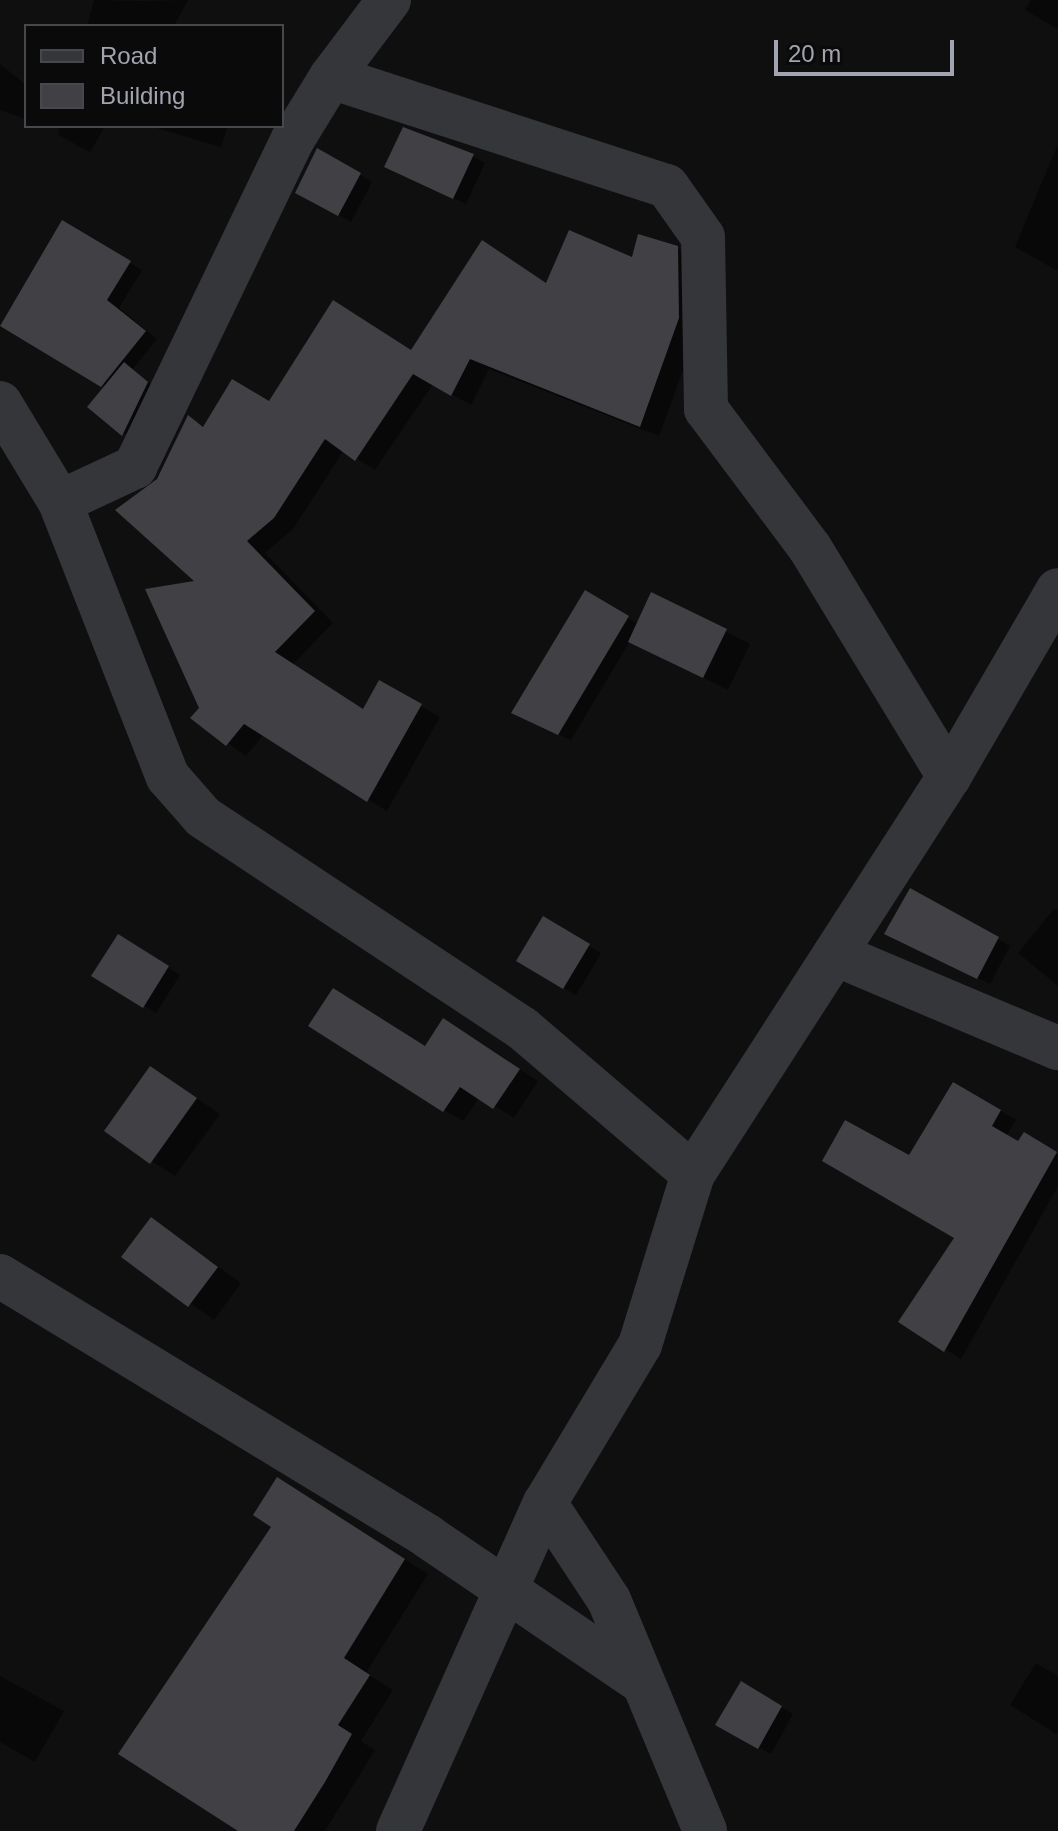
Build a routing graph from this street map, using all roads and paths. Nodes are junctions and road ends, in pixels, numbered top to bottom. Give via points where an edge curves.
1 (389, 0) edge
2 (331, 77) junction
3 (0, 403) edge
4 (60, 502) junction
5 (1058, 590) edge
6 (949, 777) junction
7 (835, 954) junction
8 (1058, 1048) edge
9 (693, 1174) junction
10 (0, 1276) edge
11 (545, 1503) junction
12 (506, 1591) junction
13 (643, 1683) junction
14 (398, 1831) edge
15 (705, 1831) edge

1 - 2 street
2 - 4 street via 293,139 135,467
2 - 6 street via 667,186 703,237 706,409 810,548
3 - 4 street
4 - 9 street via 138,716 168,777 203,817 522,1028
5 - 6 street
6 - 7 street
7 - 8 street
7 - 9 street
9 - 11 street via 640,1345
10 - 12 street
11 - 12 street
11 - 13 street via 609,1600
12 - 13 street
12 - 14 street
13 - 15 street

